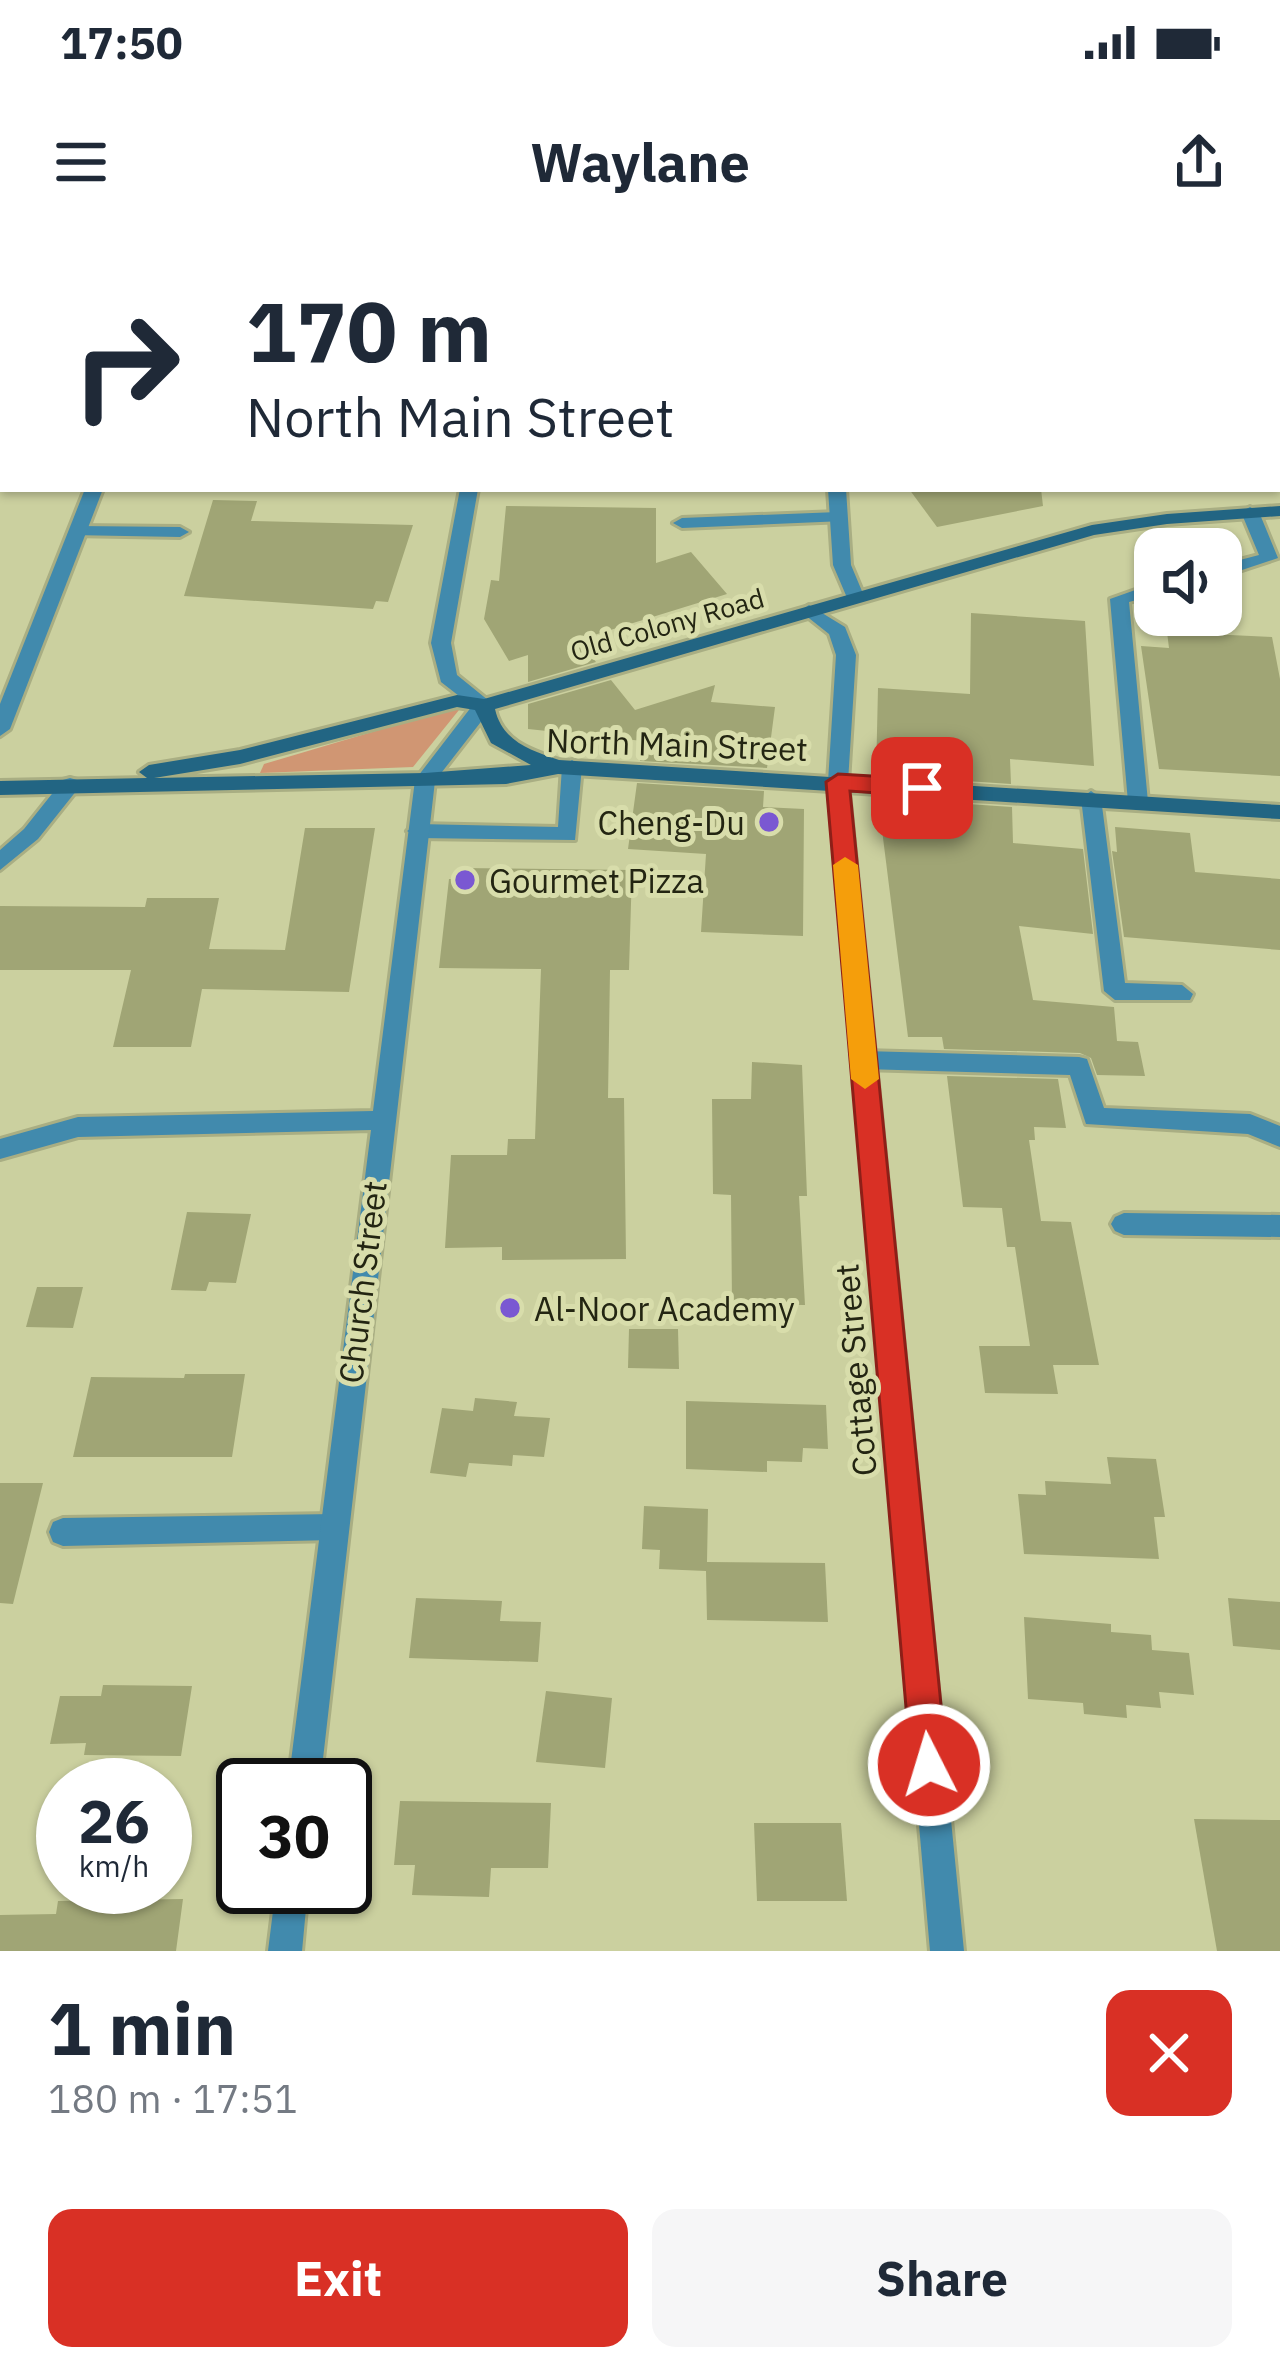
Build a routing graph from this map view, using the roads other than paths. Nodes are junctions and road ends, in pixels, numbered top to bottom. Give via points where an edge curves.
1 (93, 492) edge
2 (468, 492) edge
3 (838, 492) edge
4 (1280, 511) edge
5 (1250, 512) junction
6 (838, 518) junction
7 (682, 523) dead end
8 (77, 531) junction
9 (180, 532) dead end
10 (1242, 566) edge
11 (1134, 595) edge
12 (855, 596) junction
13 (809, 611) junction
14 (484, 705) junction
15 (0, 729) edge
16 (565, 767) junction
17 (425, 781) junction
18 (838, 782) junction
19 (70, 785) junction
20 (0, 788) edge
21 (1091, 798) junction
22 (1138, 802) junction
23 (1280, 812) edge
24 (418, 831) junction
25 (0, 862) edge
26 (1182, 994) dead end
27 (863, 1060) junction
28 (381, 1120) junction
29 (1280, 1138) edge
30 (0, 1149) edge
31 (1124, 1223) dead end
32 (1280, 1226) edge
33 (334, 1528) junction
34 (63, 1532) dead end
35 (307, 1758) edge
36 (289, 1914) edge
37 (285, 1951) edge
38 (947, 1951) edge

1 - 8 street
2 - 14 street via 441,643 448,678
3 - 6 street
4 - 5 main road, Old Colony Road
5 - 10 street via 1269,558
5 - 12 main road, Old Colony Road via 1092,530
6 - 7 street
6 - 12 street via 842,565
8 - 9 street
8 - 15 street
11 - 22 street via 1119,599
12 - 13 main road, Old Colony Road
13 - 14 main road, Old Colony Road
13 - 18 street, Cottage Street via 838,631 846,656
14 - 16 main road via 486,725 502,744
14 - 17 street
14 - 19 main road, Old Colony Road via 457,700 240,757
16 - 17 main road, North Main Street
16 - 18 main road, North Main Street
16 - 24 street via 568,835
17 - 19 main road, North Main Street
17 - 24 street, Church Street
18 - 21 main road, North Main Street
18 - 27 street, Cottage Street
19 - 20 main road, North Main Street
19 - 25 street
21 - 22 main road, North Main Street
21 - 26 street via 1115,991
22 - 23 main road, North Main Street
24 - 28 street, Church Street
27 - 29 street via 1079,1066 1095,1117 1250,1124
27 - 38 street, Cottage Street
28 - 30 street via 78,1127
28 - 33 street, Church Street
31 - 32 street
33 - 34 street
33 - 35 street, Church Street
36 - 37 street

